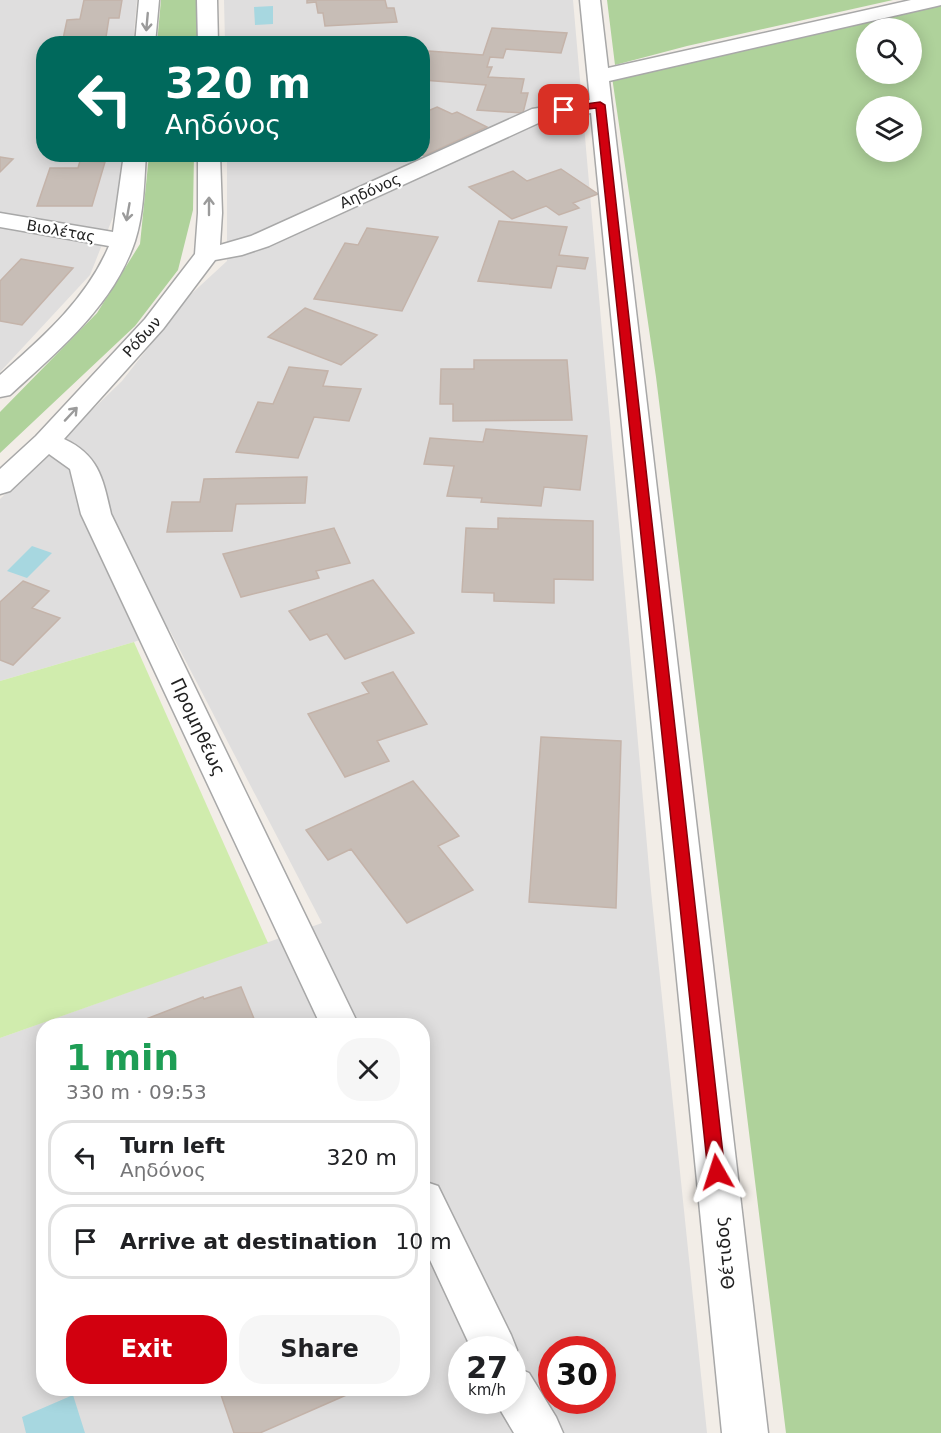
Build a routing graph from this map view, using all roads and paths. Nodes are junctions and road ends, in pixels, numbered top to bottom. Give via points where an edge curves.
1 (149, 0) edge
2 (207, 0) edge
3 (590, 0) edge
4 (937, 0) edge
5 (146, 36) edge
6 (207, 36) edge
7 (599, 91) junction
8 (134, 162) edge
9 (209, 162) edge
10 (0, 220) edge
11 (123, 241) junction
12 (207, 254) junction
13 (0, 389) edge
14 (46, 441) junction
15 (0, 485) edge
16 (336, 1018) edge
17 (430, 1215) edge
18 (488, 1336) edge
19 (526, 1410) edge
20 (540, 1433) edge
21 (745, 1433) edge

1 -> 5 street
2 - 6 street
3 - 7 street, Θέτιδος
4 - 7 street, Αηδόνος
7 - 12 street, Αηδόνος via 260,241
7 - 21 street, Θέτιδος
8 -> 11 street
12 -> 9 street, Ρόδων
10 - 11 street, Βιολέτας
11 - 13 street via 101,284 62,332
14 -> 12 street, Ρόδων via 154,324
14 - 15 street, Ρόδων
14 - 16 street, Προμηθέως via 69,451 85,466 96,514
17 - 18 street
19 - 20 street

